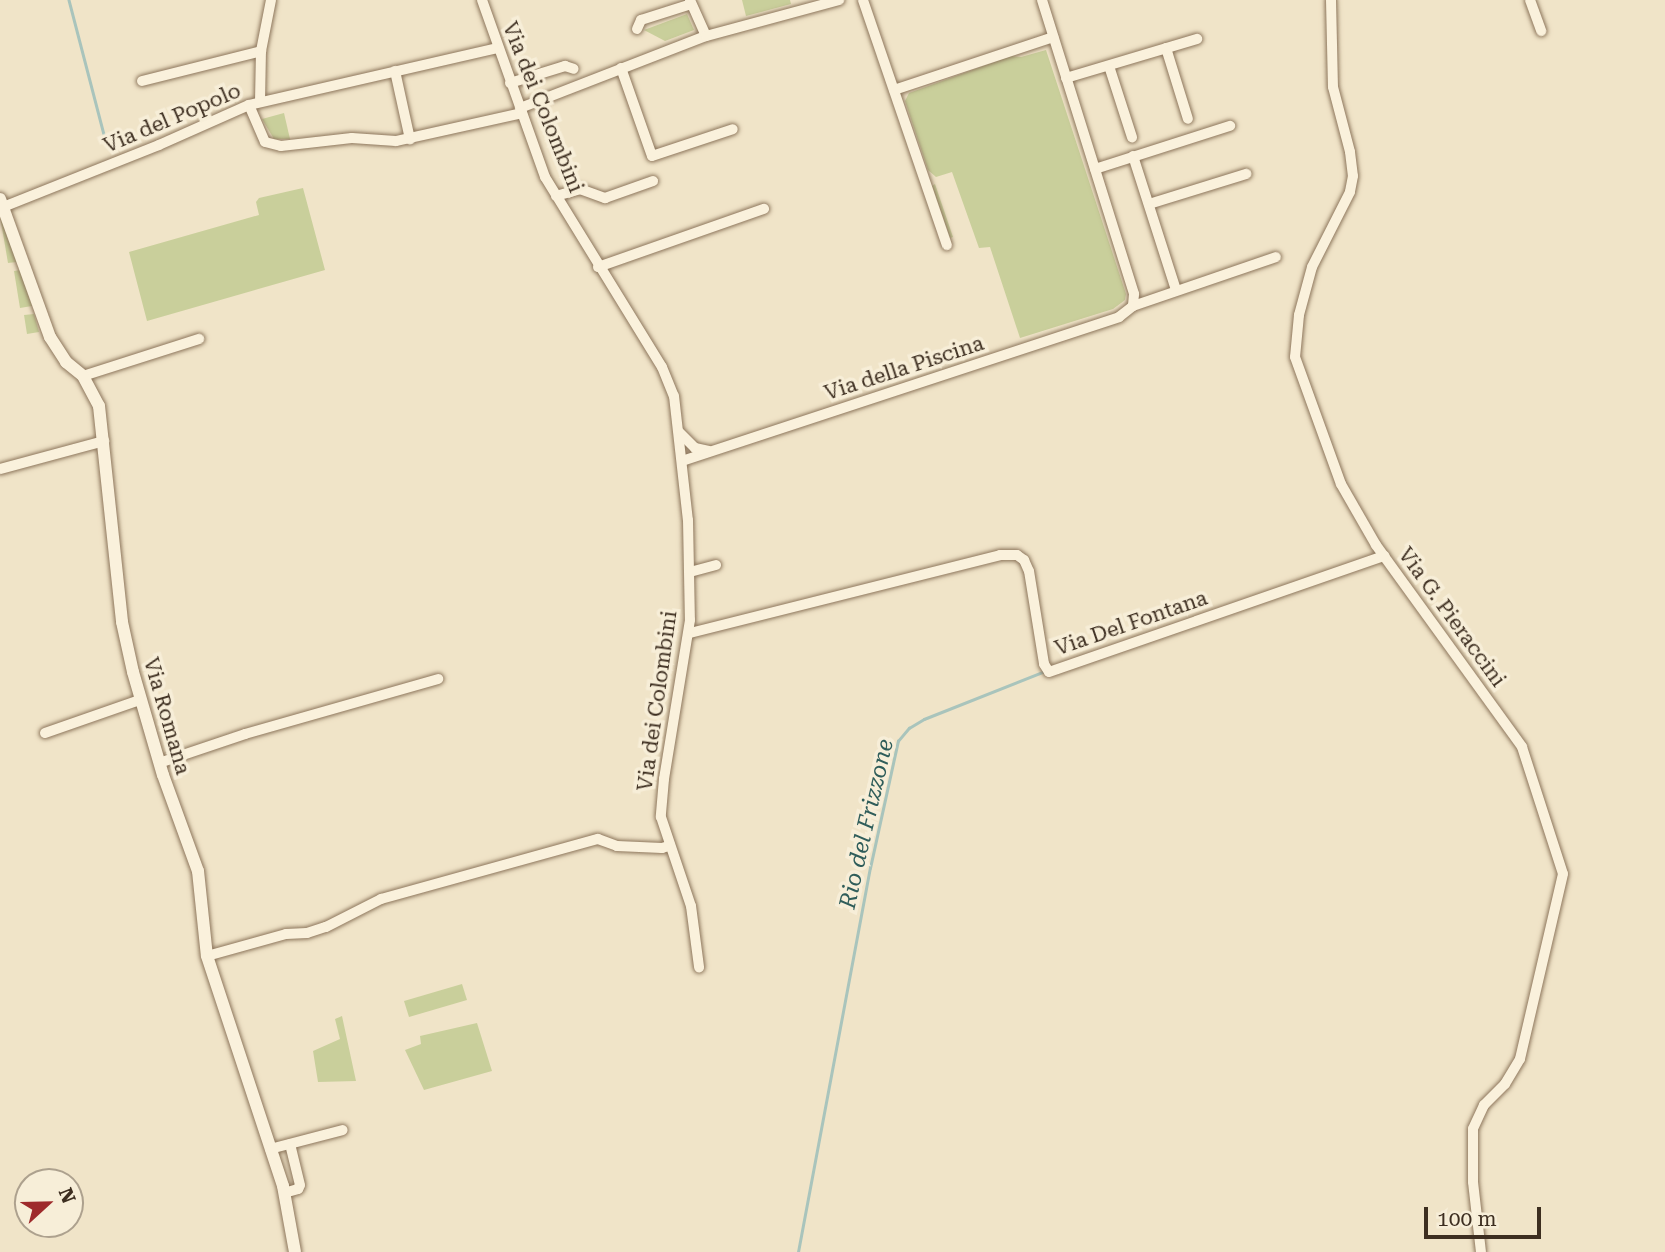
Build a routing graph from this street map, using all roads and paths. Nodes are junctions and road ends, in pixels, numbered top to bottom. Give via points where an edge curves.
1 (271, 0) edge
2 (482, 0) edge
3 (839, 0) edge
4 (863, 0) edge
5 (1042, 0) edge
6 (1331, 0) edge
7 (1530, 0) edge
8 (691, 2) edge
9 (637, 29) dead end
10 (1541, 31) dead end
11 (706, 36) junction
12 (1053, 37) junction
13 (1197, 38) dead end
14 (497, 48) junction
15 (1166, 48) junction
16 (261, 51) junction
17 (1109, 66) junction
18 (621, 68) junction
19 (573, 69) dead end
20 (395, 71) junction
21 (1066, 78) junction
22 (142, 81) dead end
23 (510, 83) junction
24 (894, 90) junction
25 (260, 102) junction
26 (249, 105) junction
27 (521, 110) junction
28 (1188, 119) dead end
29 (1230, 126) dead end
30 (733, 129) dead end
31 (1132, 138) dead end
32 (410, 139) junction
33 (1133, 156) junction
34 (1095, 169) junction
35 (1246, 174) dead end
36 (653, 181) dead end
37 (556, 197) junction
38 (1149, 204) junction
39 (1, 205) edge
40 (764, 209) dead end
41 (947, 245) dead end
42 (1276, 257) dead end
43 (598, 267) junction
44 (1176, 290) junction
45 (1133, 306) junction
46 (199, 339) dead end
47 (83, 376) junction
48 (678, 432) junction
49 (104, 441) junction
50 (720, 450) junction
51 (682, 461) junction
52 (0, 469) edge
53 (1384, 556) junction
54 (716, 565) dead end
55 (690, 572) junction
56 (690, 633) junction
57 (438, 679) dead end
58 (140, 700) junction
59 (45, 733) dead end
60 (159, 763) junction
61 (668, 846) junction
62 (208, 956) junction
63 (699, 967) dead end
64 (343, 1130) dead end
65 (290, 1144) junction
66 (270, 1149) junction
67 (284, 1193) junction
68 (295, 1252) edge
69 (1481, 1252) edge

1 - 16 street, Via del Popolo
2 - 14 street, Via dei Colombini
3 - 11 street
4 - 24 street
5 - 12 street
6 - 53 street, Via G. Pieraccini via 1333,87 1353,176 1350,192 1312,267 1298,315 1295,357 1341,484
7 - 10 street
8 - 9 street via 641,20
8 - 11 street
11 - 18 street
12 - 21 street
12 - 24 street
13 - 15 street
14 - 20 street
14 - 23 street, Via dei Colombini
15 - 17 street
15 - 28 street
16 - 22 street
16 - 25 street, Via del Popolo
17 - 21 street
17 - 31 street
18 - 27 street
18 - 30 street via 652,156
19 - 23 street via 565,66
20 - 25 street
20 - 32 street
21 - 34 street
23 - 27 street, Via dei Colombini
24 - 41 street
25 - 26 street, Via del Popolo
26 - 32 street via 265,142 273,146
26 - 39 street, Via del Popolo
27 - 32 street
27 - 37 street, Via dei Colombini
29 - 33 street
33 - 34 street
33 - 38 street
34 - 45 street via 1134,294
35 - 38 street
36 - 37 street via 605,198 580,188
37 - 43 street, Via dei Colombini
38 - 44 street
39 - 47 street, Via Romana via 50,337 66,362
40 - 43 street
42 - 44 street, Via della Piscina
43 - 48 street, Via dei Colombini via 665,374 674,396
44 - 45 street, Via della Piscina
45 - 50 street, Via della Piscina via 1119,317
46 - 47 street
47 - 49 street, Via Romana via 96,398
48 - 50 street via 695,448
48 - 51 street, Via dei Colombini
49 - 52 street
49 - 58 street, Via Romana via 122,622
50 - 51 street, Via della Piscina
51 - 55 street, Via dei Colombini
53 - 56 street, Via Del Fontana via 1047,669 1029,571 1017,555 1000,555
53 - 69 street, Via G. Pieraccini via 1522,747 1563,874 1520,1059 1473,1129
54 - 55 street
55 - 56 street, Via dei Colombini
56 - 61 street, Via dei Colombini via 661,804
57 - 60 street
58 - 59 street
58 - 60 street, Via Romana
60 - 62 street, Via Romana via 202,888
61 - 62 street via 617,846 598,839 576,844 381,899 307,933 286,934
61 - 63 street, Via dei Colombini via 691,906
62 - 66 street, Via Romana
64 - 65 street
65 - 66 street
65 - 67 street via 300,1185
66 - 67 street, Via Romana
67 - 68 street, Via Romana

